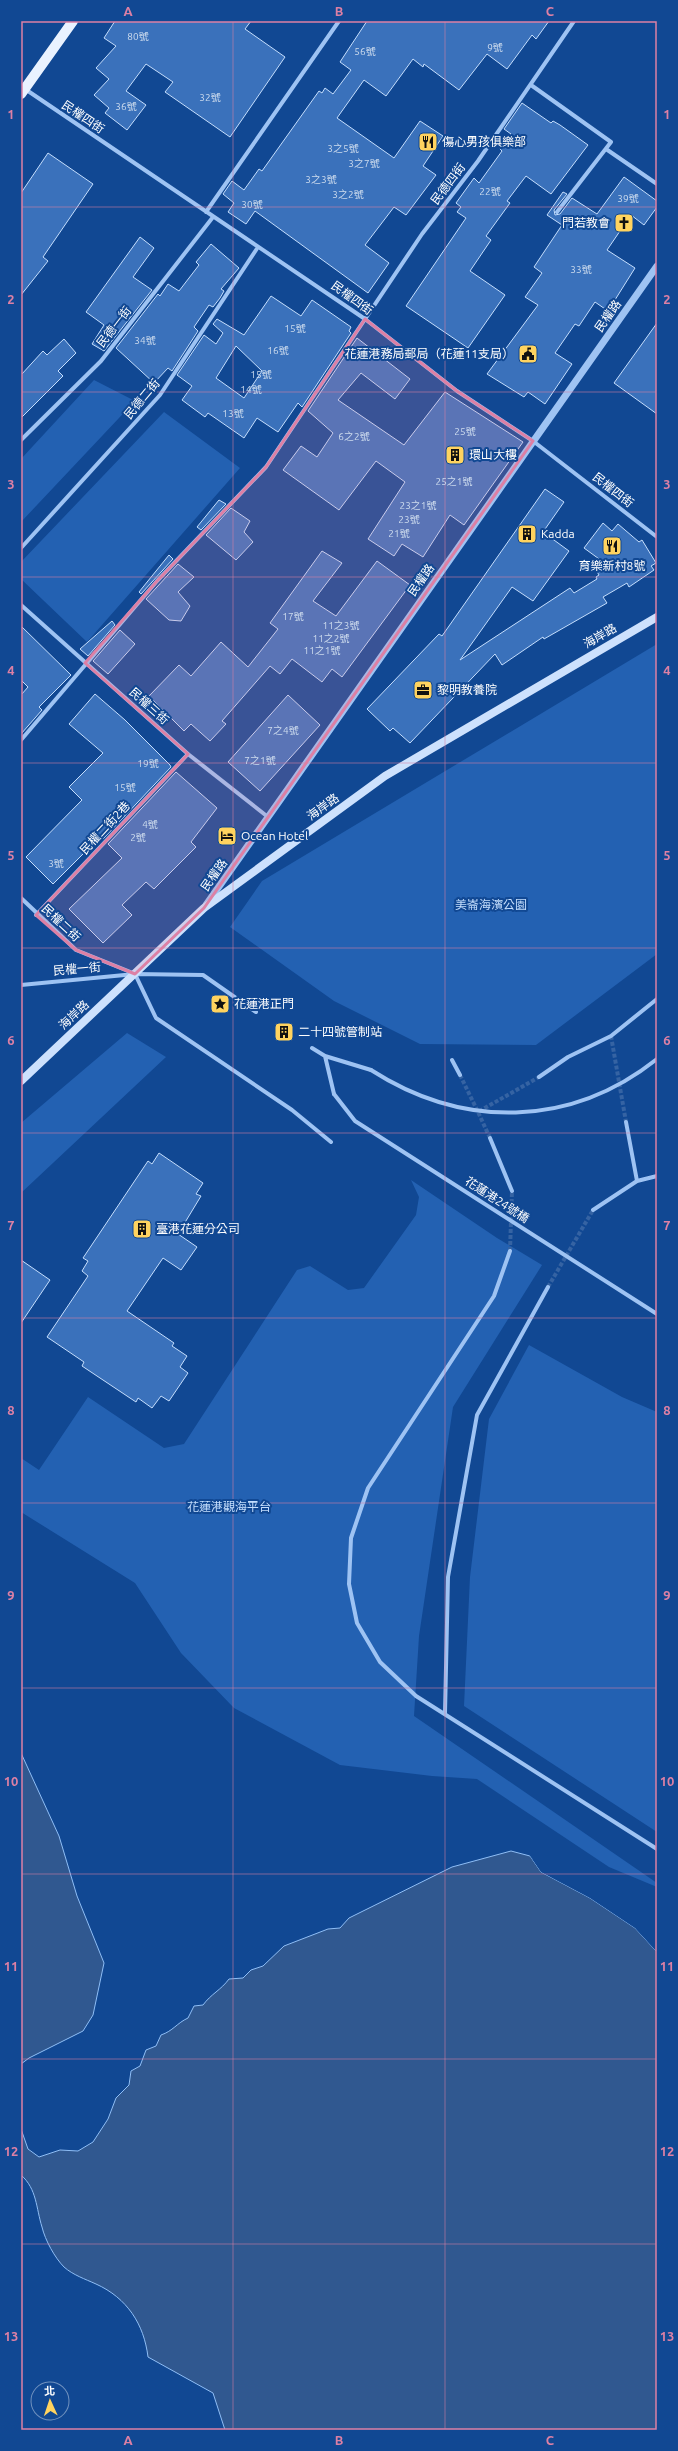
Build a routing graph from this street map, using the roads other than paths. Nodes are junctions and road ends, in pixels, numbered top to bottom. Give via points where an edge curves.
1 (73, 21) edge
2 (339, 21) edge
3 (574, 21) edge
4 (531, 85) junction
5 (22, 90) edge
6 (606, 149) junction
7 (657, 184) edge
8 (206, 212) junction
9 (557, 212) dead end
10 (213, 217) junction
11 (258, 247) junction
12 (657, 266) edge
13 (365, 319) junction
14 (21, 440) edge
15 (533, 441) junction
16 (657, 537) edge
17 (21, 548) edge
18 (21, 605) edge
19 (657, 617) edge
20 (85, 663) junction
21 (21, 740) edge
22 (188, 754) junction
23 (268, 816) junction
24 (21, 898) edge
25 (204, 908) junction
26 (36, 915) junction
27 (135, 974) junction
28 (21, 985) edge
29 (657, 999) edge
30 (256, 1012) dead end
31 (312, 1048) dead end
32 (324, 1056) junction
33 (657, 1059) edge
34 (452, 1060) dead end
35 (460, 1076) tunnel mouth
36 (539, 1077) tunnel mouth
37 (21, 1081) edge
38 (626, 1122) tunnel mouth
39 (490, 1138) tunnel mouth
40 (331, 1142) dead end
41 (657, 1176) edge
42 (637, 1181) junction
43 (512, 1191) tunnel mouth
44 (593, 1210) tunnel mouth
45 (510, 1251) tunnel mouth
46 (548, 1287) tunnel mouth
47 (657, 1314) edge
48 (445, 1713) junction
49 (657, 1849) edge

1 - 5 main road
2 - 8 street
3 - 4 street, 民德四街
4 - 6 street via 611,142
4 - 13 street, 民德四街 via 422,234
5 - 8 street, 民權四街
6 - 7 street
6 - 9 street
8 - 10 street, 民權四街
10 - 11 street, 民權四街
10 - 14 street, 民德一街 via 101,361
11 - 13 street, 民權四街
11 - 17 street, 民德二街 via 160,395
12 - 15 street, 民權路
13 - 15 street, 民權四街 via 457,391
13 - 20 street, 民德四街 via 266,467 157,581
15 - 16 street, 民權四街
15 - 23 street, 民權路
18 - 20 street, 民權三街
19 - 25 main road, 海岸路 via 385,776
20 - 21 street, 民德四街
20 - 22 street, 民權三街
22 - 23 street, 民權三街
22 - 26 street, 民權二街2巷
23 - 25 street, 民權路
24 - 26 street, 民權二街
25 - 27 main road, 海岸路
26 - 27 street, 民權二街 via 76,950
27 - 28 street, 民權一街
27 - 30 street via 203,975
27 - 37 main road, 海岸路
27 - 40 street via 156,1018 292,1110
29 - 36 street via 611,1036 568,1057
31 - 32 street
32 - 33 street, bridge via 371,1070 391,1083 435,1102 466,1109 506,1113 554,1109 592,1098 634,1077
32 - 47 street, 花蓮港24號橋, bridge via 334,1094 355,1121
34 - 35 street
38 - 42 street
39 - 43 street
41 - 42 street
42 - 44 street
45 - 48 street via 494,1296 368,1488 351,1538 350,1584 358,1623 380,1662 416,1696
46 - 48 street via 477,1415 448,1577
48 - 49 street

